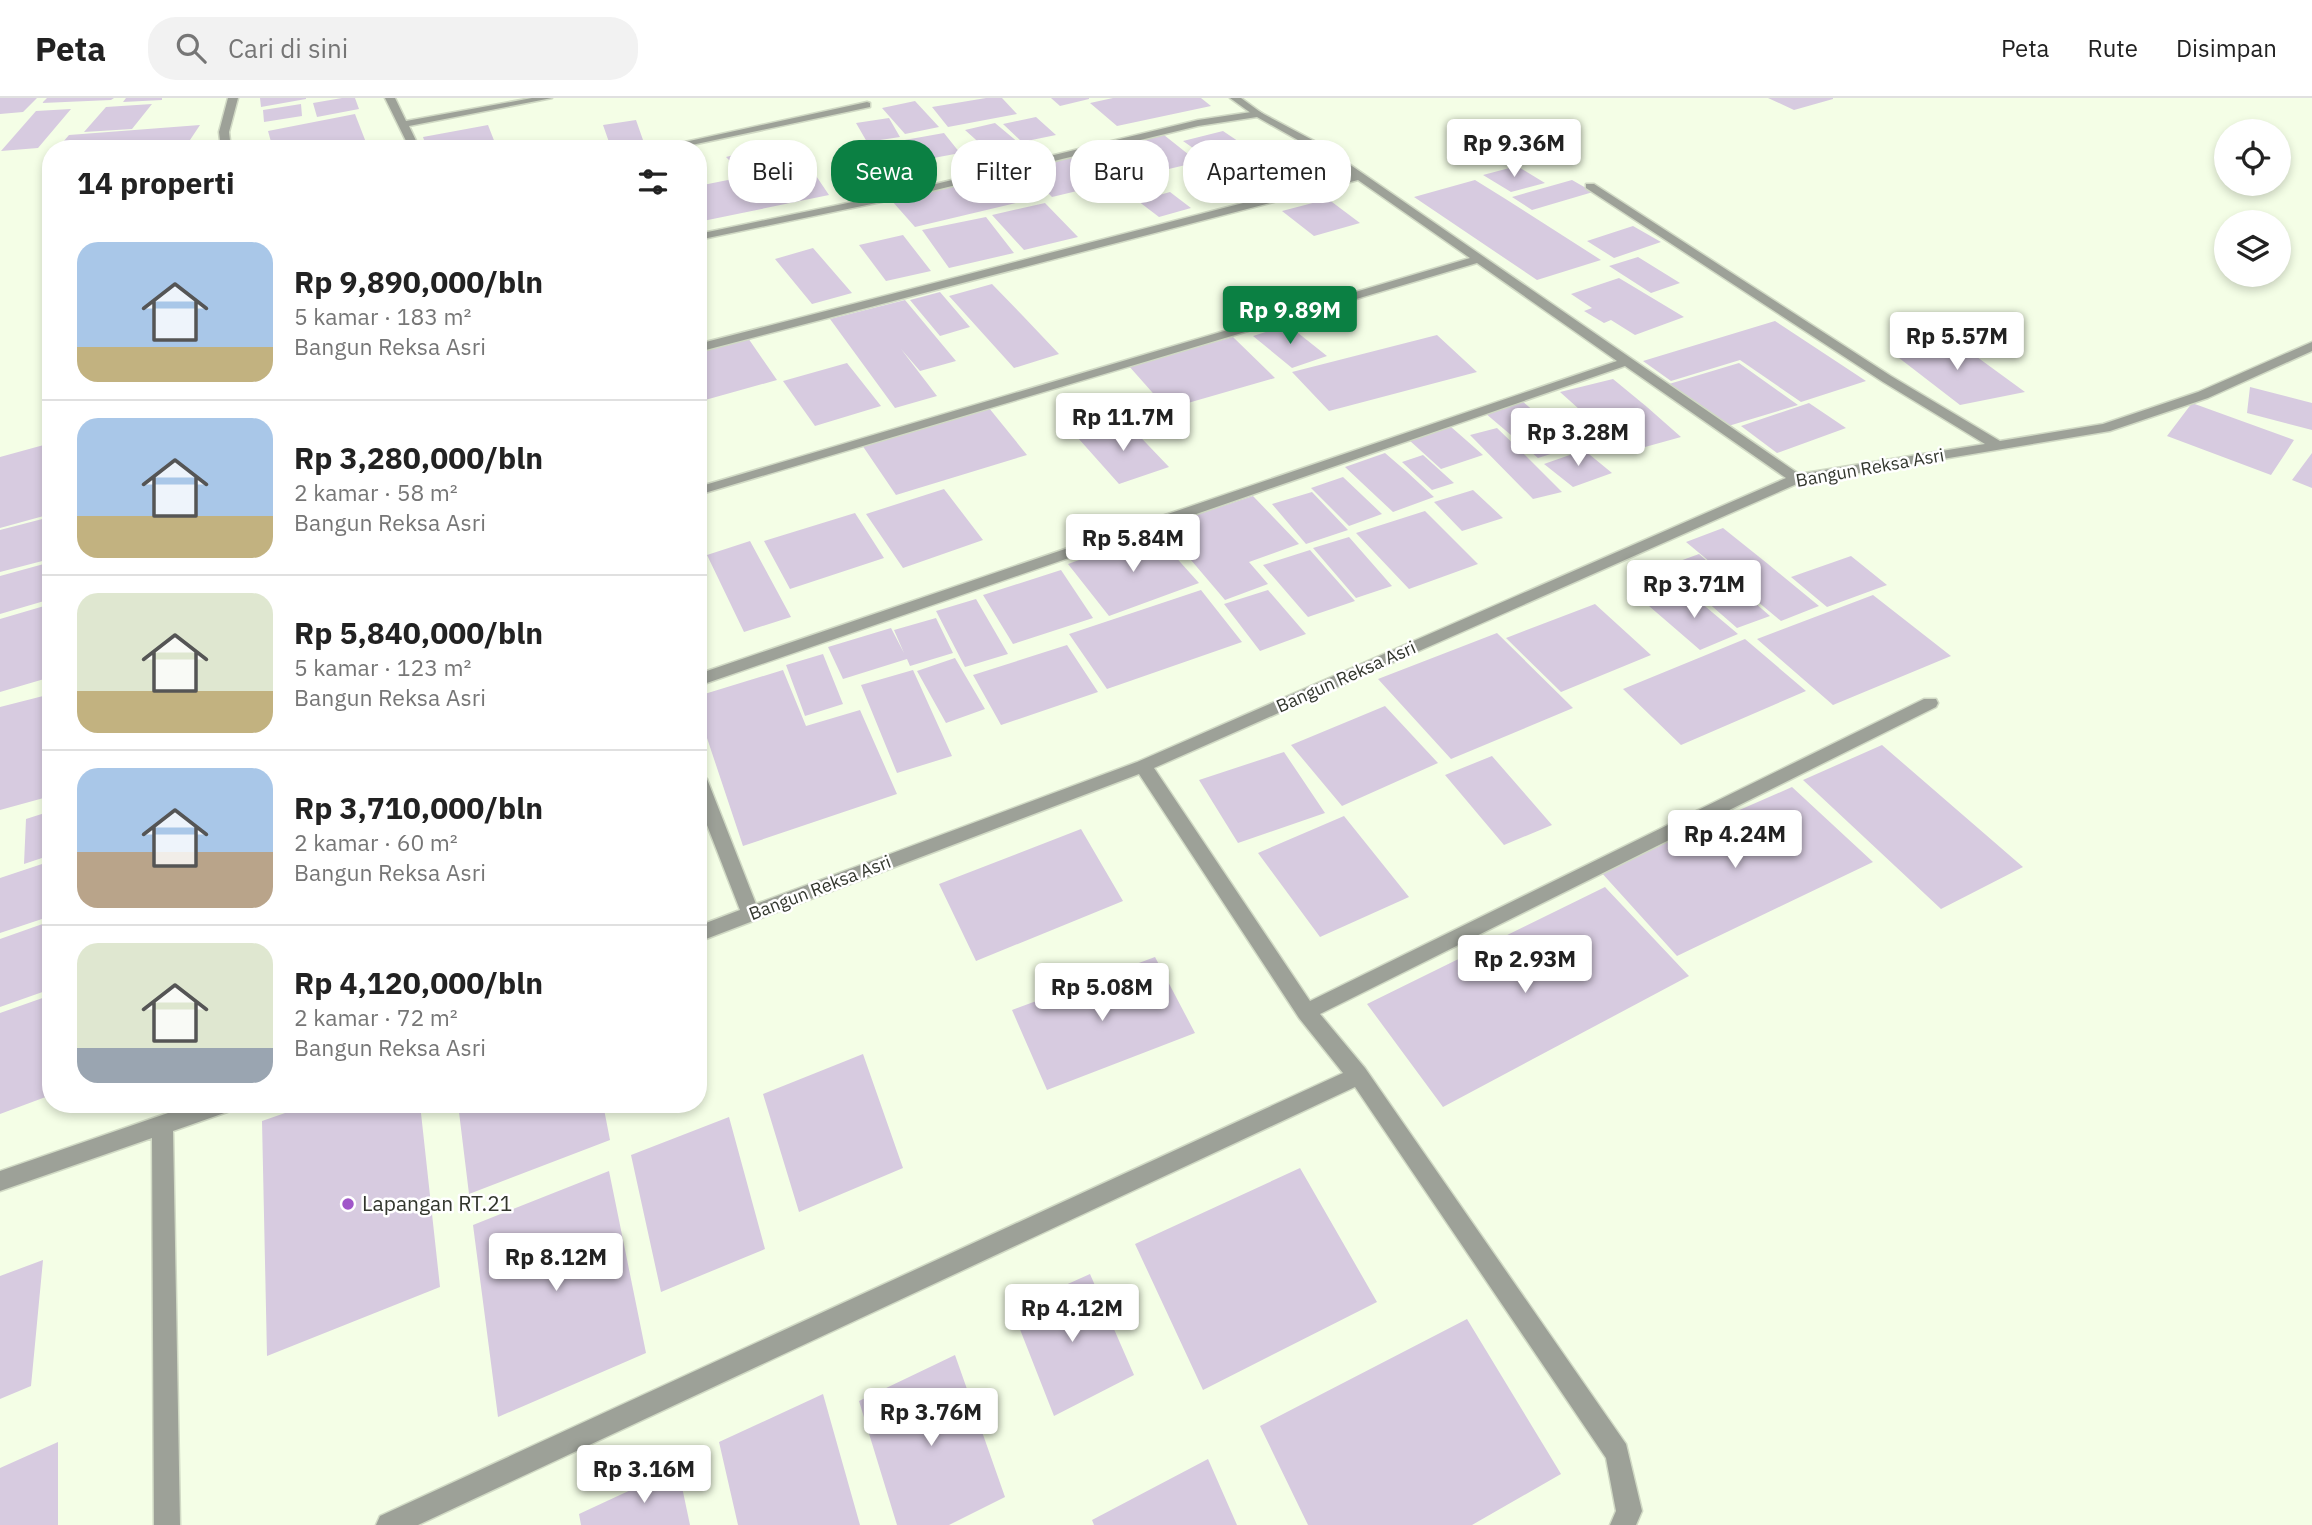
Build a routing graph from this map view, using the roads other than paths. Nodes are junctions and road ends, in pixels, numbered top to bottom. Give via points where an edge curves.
1 (233, 98) edge
2 (390, 98) edge
3 (547, 98) edge
4 (1235, 98) edge
5 (867, 105) dead end
6 (1258, 114) junction
7 (405, 124) junction
8 (225, 140) edge
9 (411, 140) edge
10 (701, 140) edge
11 (1360, 176) junction
12 (1590, 186) dead end
13 (707, 235) edge
14 (1478, 259) junction
15 (707, 346) edge
16 (2312, 346) edge
17 (1626, 362) junction
18 (1998, 446) junction
19 (1796, 479) junction
20 (707, 488) edge
21 (707, 677) edge
22 (1930, 703) dead end
23 (1143, 766) junction
24 (707, 802) edge
25 (751, 914) junction
26 (707, 931) edge
27 (1306, 1012) junction
28 (1358, 1075) junction
29 (196, 1113) edge
30 (162, 1124) junction
31 (0, 1181) edge
32 (167, 1525) edge
33 (389, 1525) edge
34 (1623, 1525) edge

1 - 8 street
2 - 7 street
3 - 7 street
4 - 6 street
5 - 10 street
6 - 11 street
6 - 13 street via 1198,123 915,192
7 - 9 street
11 - 14 street
11 - 15 street
12 - 18 street via 1886,379
14 - 17 street
14 - 20 street
16 - 18 street, Bangun Reksa Asri via 2203,395 2105,428
17 - 19 street
17 - 21 street
18 - 19 street, Bangun Reksa Asri
19 - 23 street, Bangun Reksa Asri
22 - 27 street
23 - 25 street, Bangun Reksa Asri
23 - 27 street
24 - 25 street
25 - 26 street, Bangun Reksa Asri
27 - 28 street
28 - 33 street
28 - 34 street via 1617,1453 1629,1511
29 - 30 street
30 - 31 street
30 - 32 street

